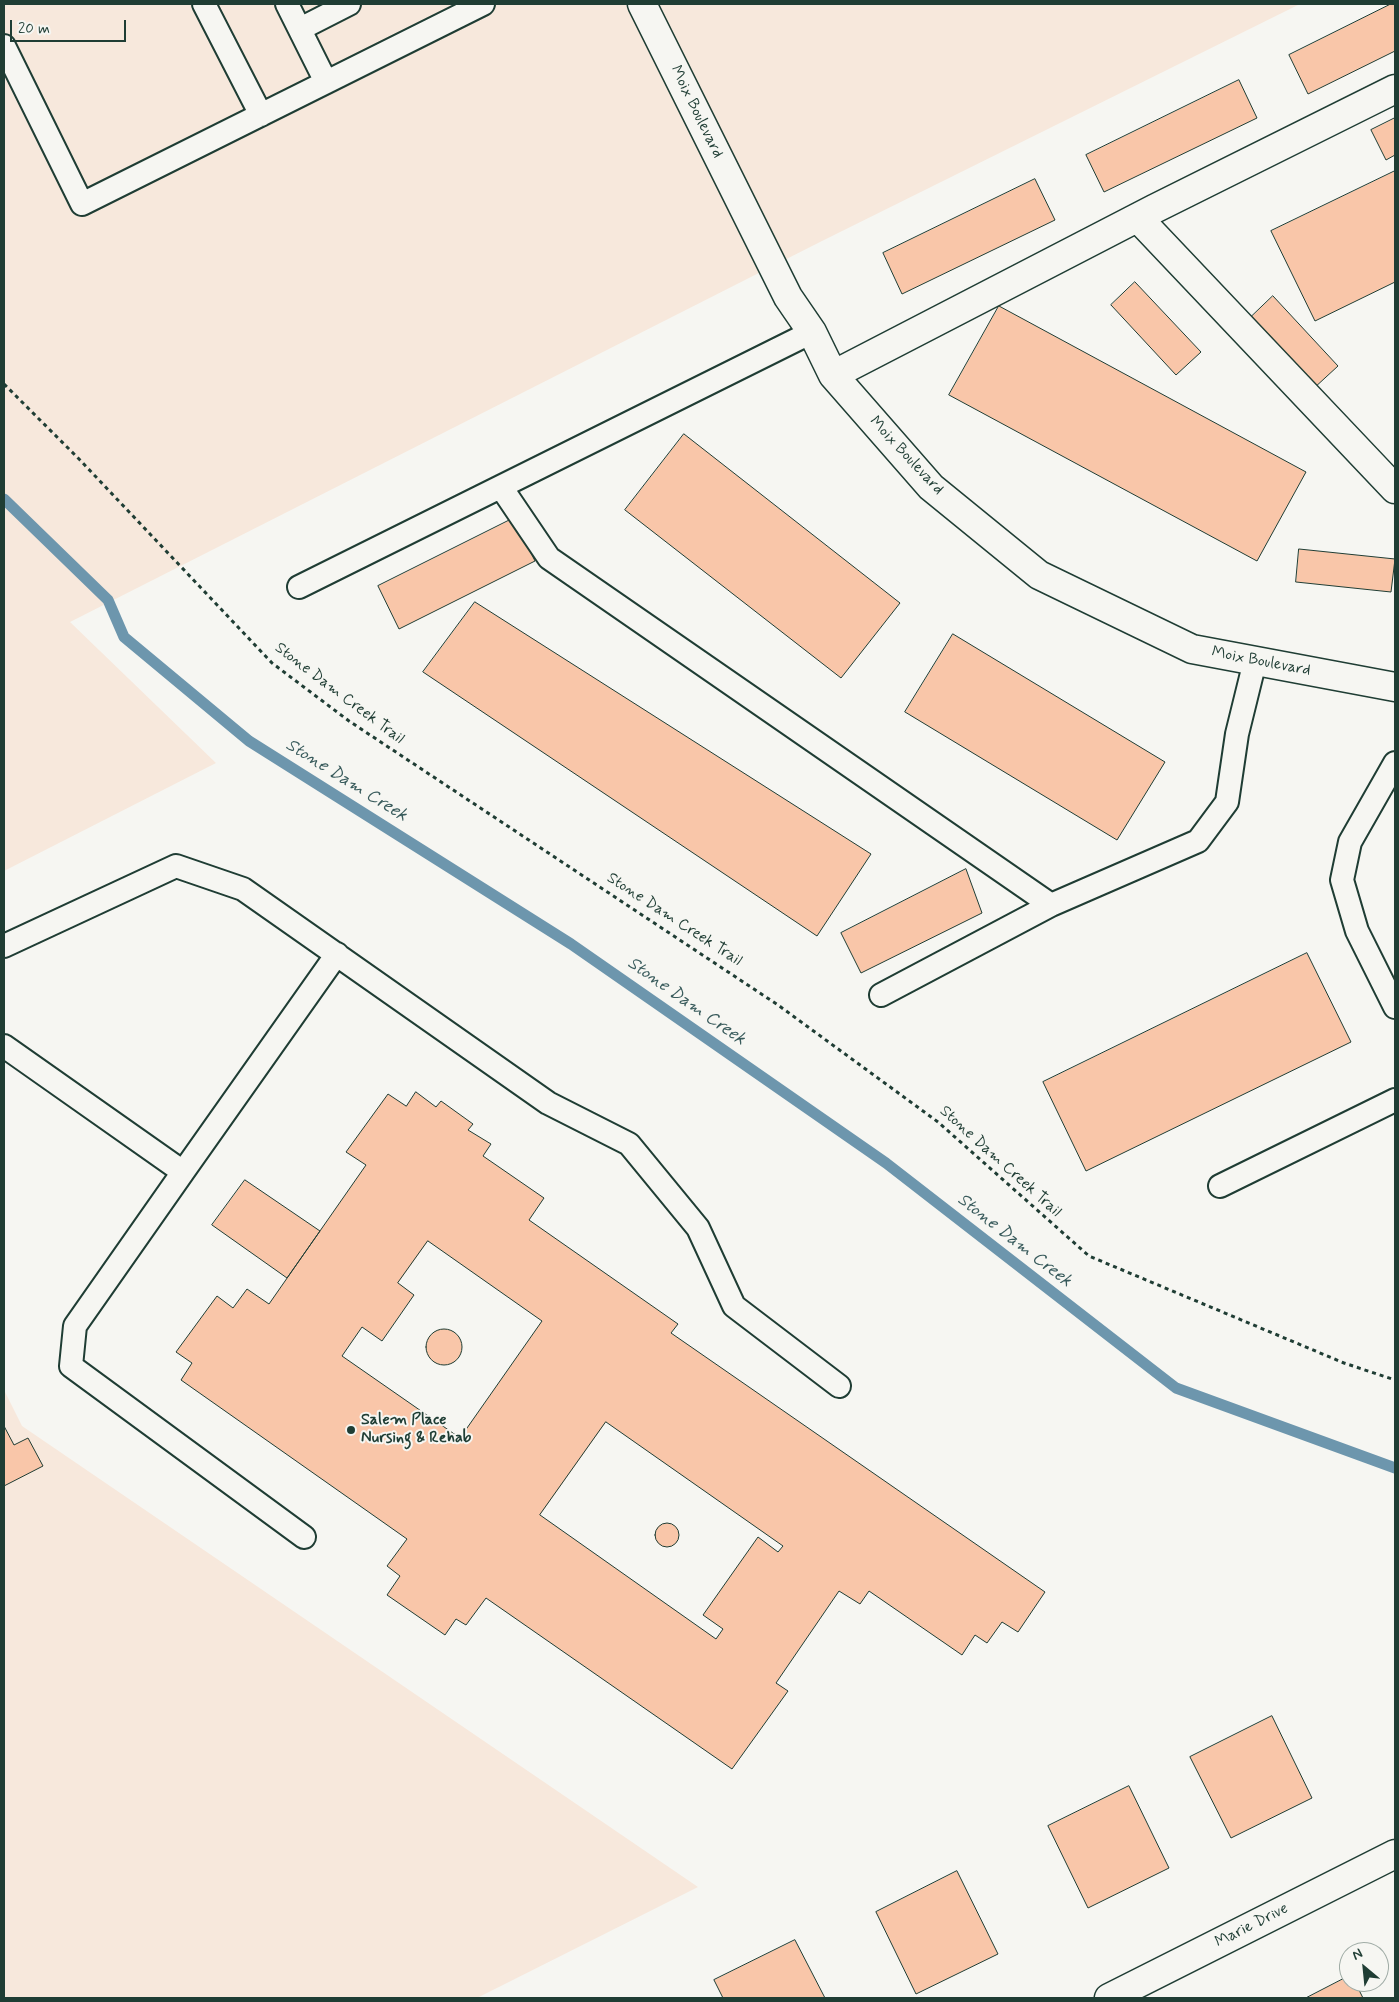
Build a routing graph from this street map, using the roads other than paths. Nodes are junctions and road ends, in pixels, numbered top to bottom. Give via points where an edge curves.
1 (204, 4) edge
2 (287, 4) edge
3 (349, 4) edge
4 (483, 4) edge
5 (642, 4) edge
6 (300, 29) junction
7 (4, 46) edge
8 (326, 82) junction
9 (1395, 89) edge
10 (261, 115) junction
11 (1138, 218) junction
12 (812, 332) junction
13 (833, 375) junction
14 (501, 487) junction
15 (1395, 489) edge
16 (299, 587) dead end
17 (1255, 661) junction
18 (1395, 687) edge
19 (1395, 763) edge
20 (1051, 905) junction
21 (4, 946) edge
22 (337, 954) junction
23 (881, 995) dead end
24 (1395, 1007) edge
25 (4, 1046) edge
26 (1395, 1100) edge
27 (183, 1172) junction
28 (1220, 1186) dead end
29 (839, 1386) dead end
30 (304, 1537) dead end
31 (1395, 1854) edge
32 (1109, 1998) edge

1 - 10 lane
2 - 6 lane
3 - 6 lane
4 - 8 lane
5 - 12 street, Moix Boulevard via 788,297
6 - 8 lane
7 - 10 lane via 82,204
8 - 10 lane
9 - 11 street
11 - 13 street
11 - 15 street
12 - 13 street, Moix Boulevard
12 - 14 lane
13 - 17 street, Moix Boulevard via 931,487 1039,575 1192,649
14 - 16 lane
14 - 20 lane via 549,558
17 - 18 street, Moix Boulevard
17 - 20 lane via 1237,734 1227,802 1198,841
19 - 24 lane via 1350,842 1342,880 1357,931
20 - 23 lane
21 - 22 lane via 176,866 243,889
22 - 27 lane
22 - 29 lane via 548,1103 629,1144 698,1228 734,1306
25 - 27 lane
26 - 28 lane
27 - 30 lane via 75,1326 71,1366
31 - 32 street, Marie Drive

